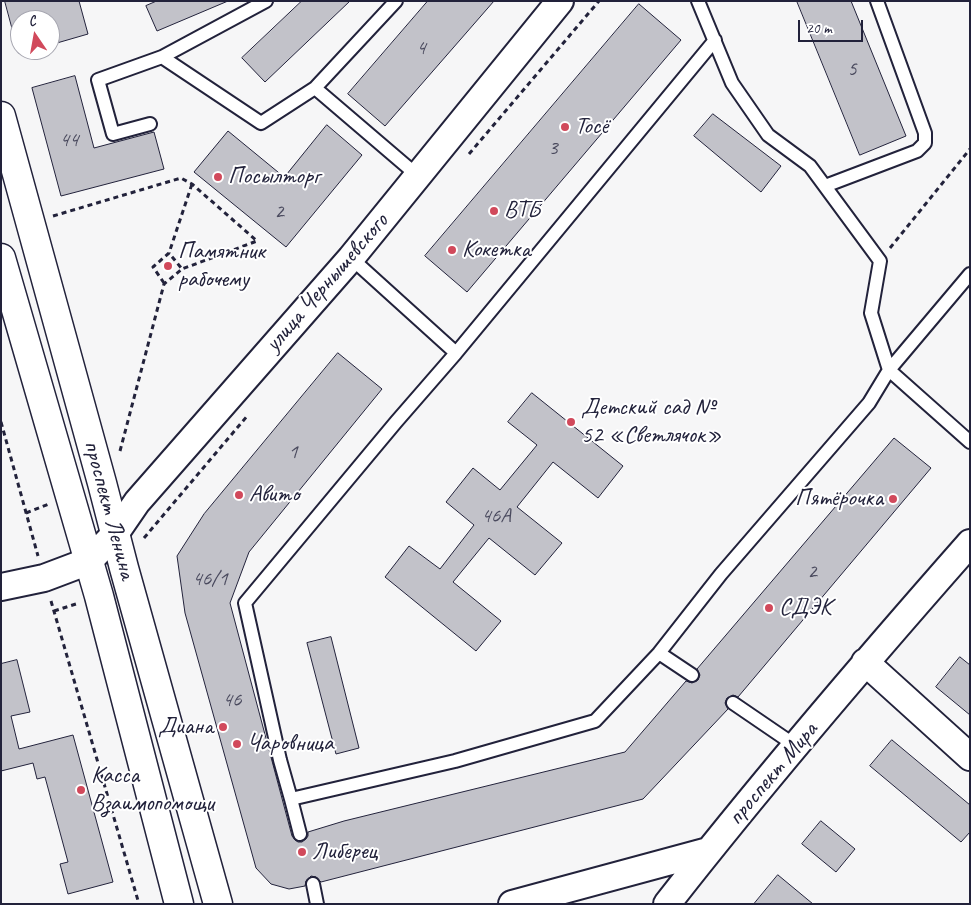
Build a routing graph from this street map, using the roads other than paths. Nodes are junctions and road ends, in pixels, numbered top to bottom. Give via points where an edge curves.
1 (266, 1) edge
2 (396, 1) edge
3 (560, 1) edge
4 (698, 1) edge
5 (877, 1) edge
6 (715, 40) junction
7 (162, 57) junction
8 (315, 88) junction
9 (1, 116) edge
10 (150, 124) dead end
11 (418, 176) junction
12 (825, 186) junction
13 (1, 258) edge
14 (351, 258) junction
15 (970, 274) edge
16 (456, 353) junction
17 (889, 370) junction
18 (970, 442) edge
19 (115, 534) junction
20 (970, 543) edge
21 (89, 561) junction
22 (1, 587) edge
23 (659, 653) junction
24 (865, 662) junction
25 (692, 675) dead end
26 (733, 703) dead end
27 (796, 746) junction
28 (970, 757) edge
29 (291, 799) junction
30 (300, 834) dead end
31 (708, 851) junction
32 (312, 884) dead end
33 (179, 904) edge
34 (218, 904) edge
35 (318, 904) edge
36 (512, 904) edge
37 (667, 904) edge

1 - 7 lane
2 - 8 lane
3 - 11 street, улица Чернышевского
4 - 6 lane
5 - 12 lane via 925,132 925,143 917,151
6 - 12 lane via 732,83 768,134 810,166
6 - 16 lane
7 - 8 lane via 261,123
7 - 10 lane via 98,80 113,134
8 - 11 lane
9 - 19 main road, проспект Ленина
11 - 14 street, улица Чернышевского
12 - 17 lane via 880,261 871,313
13 - 21 main road, проспект Ленина
14 - 16 lane
14 - 19 street, улица Чернышевского via 137,502
15 - 17 lane
16 - 29 lane via 245,604
17 - 18 lane
17 - 23 lane via 869,403 720,574
19 - 21 street, улица Чернышевского
19 - 34 main road, проспект Ленина
20 - 24 street, проспект Мира
21 - 22 street via 44,578
21 - 33 main road, проспект Ленина
23 - 25 lane
23 - 29 lane via 595,721 455,761
24 - 27 street, проспект Мира
24 - 28 street
26 - 27 lane
27 - 31 street, проспект Мира
29 - 30 lane
31 - 36 street
31 - 37 street, проспект Мира
32 - 35 lane

